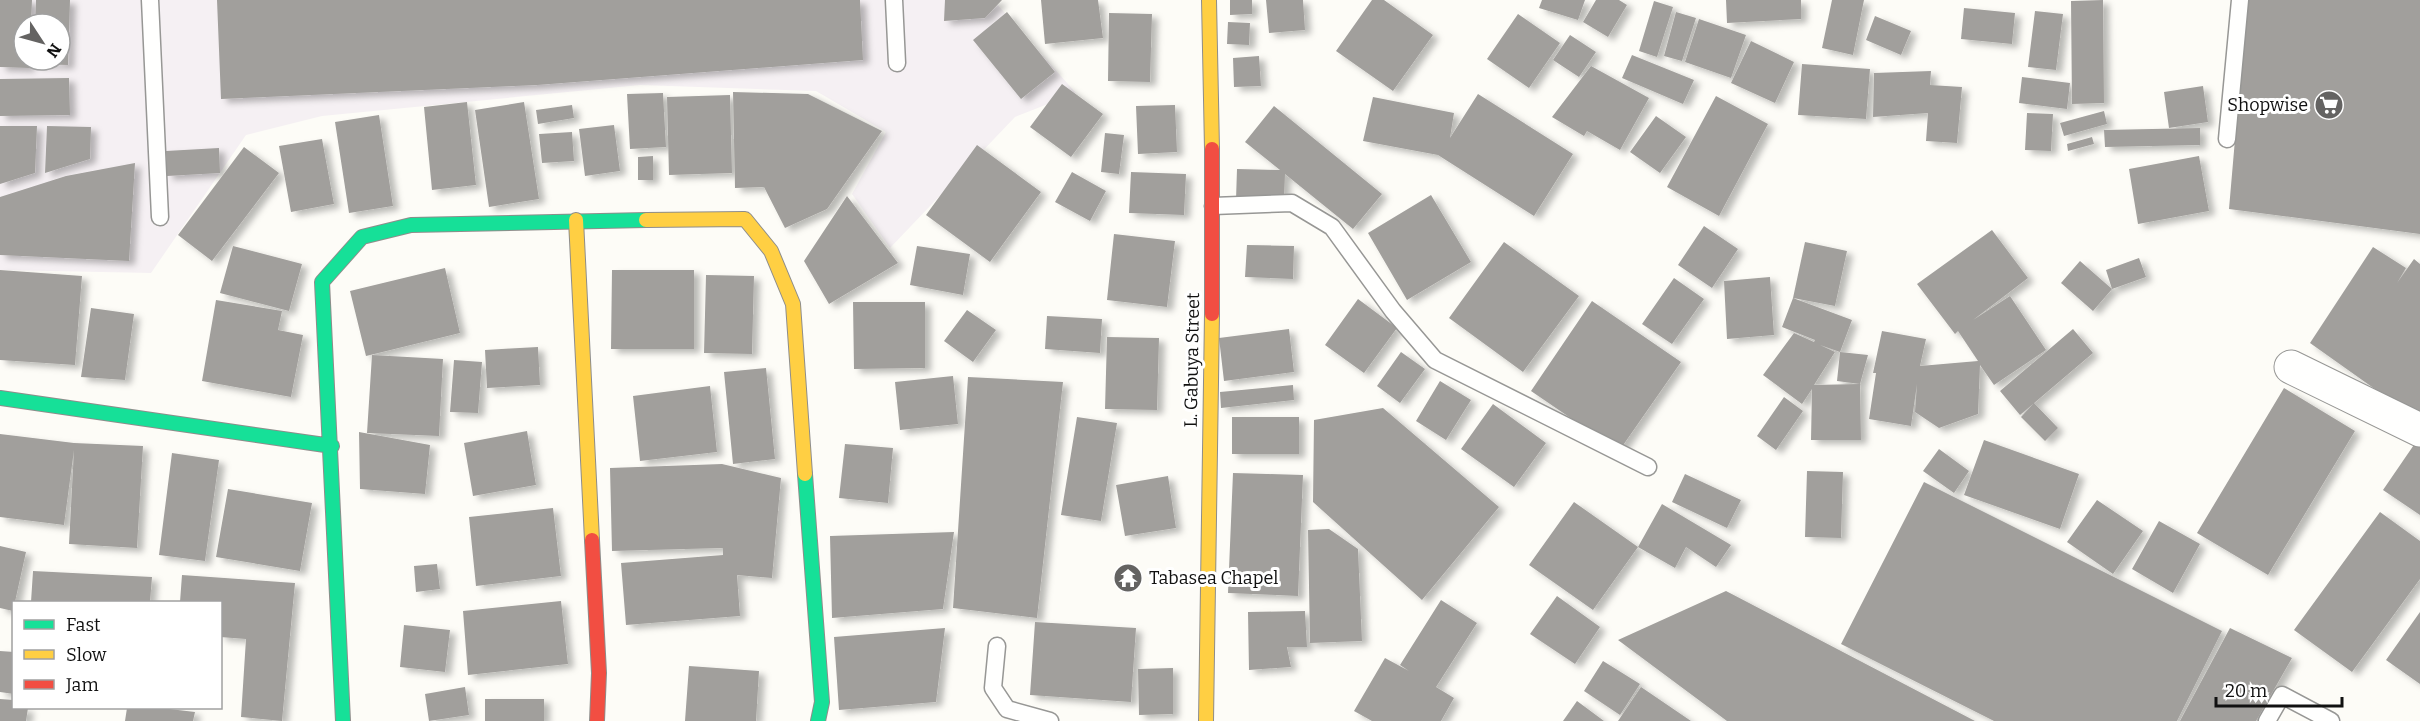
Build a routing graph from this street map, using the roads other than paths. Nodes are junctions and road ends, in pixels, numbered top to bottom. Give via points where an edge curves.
1 (150, 0) edge
2 (894, 0) edge
3 (1209, 0) edge
4 (2240, 0) edge
5 (897, 63) dead end
6 (2227, 139) dead end
7 (1213, 206) junction
8 (160, 217) dead end
9 (576, 220) junction
10 (2291, 367) dead end
11 (0, 398) edge
12 (2420, 430) edge
13 (332, 446) junction
14 (1648, 467) dead end
15 (997, 646) dead end
16 (343, 721) edge
17 (597, 721) edge
18 (818, 721) edge
19 (1050, 721) edge
20 (1206, 721) edge
21 (2267, 721) edge
22 (2331, 721) edge

1 - 8 lane
2 - 5 lane
3 - 7 street, L. Gabuya Street
4 - 6 lane
7 - 14 lane via 1292,203 1332,227 1393,311 1435,360
7 - 20 street, L. Gabuya Street
9 - 13 street via 411,225 362,237 322,282
9 - 17 street via 599,673
9 - 18 street via 745,219 771,251 793,304 822,702
10 - 12 street
11 - 13 street
13 - 16 street
15 - 19 lane via 993,688 1007,709
21 - 22 lane via 2282,695

